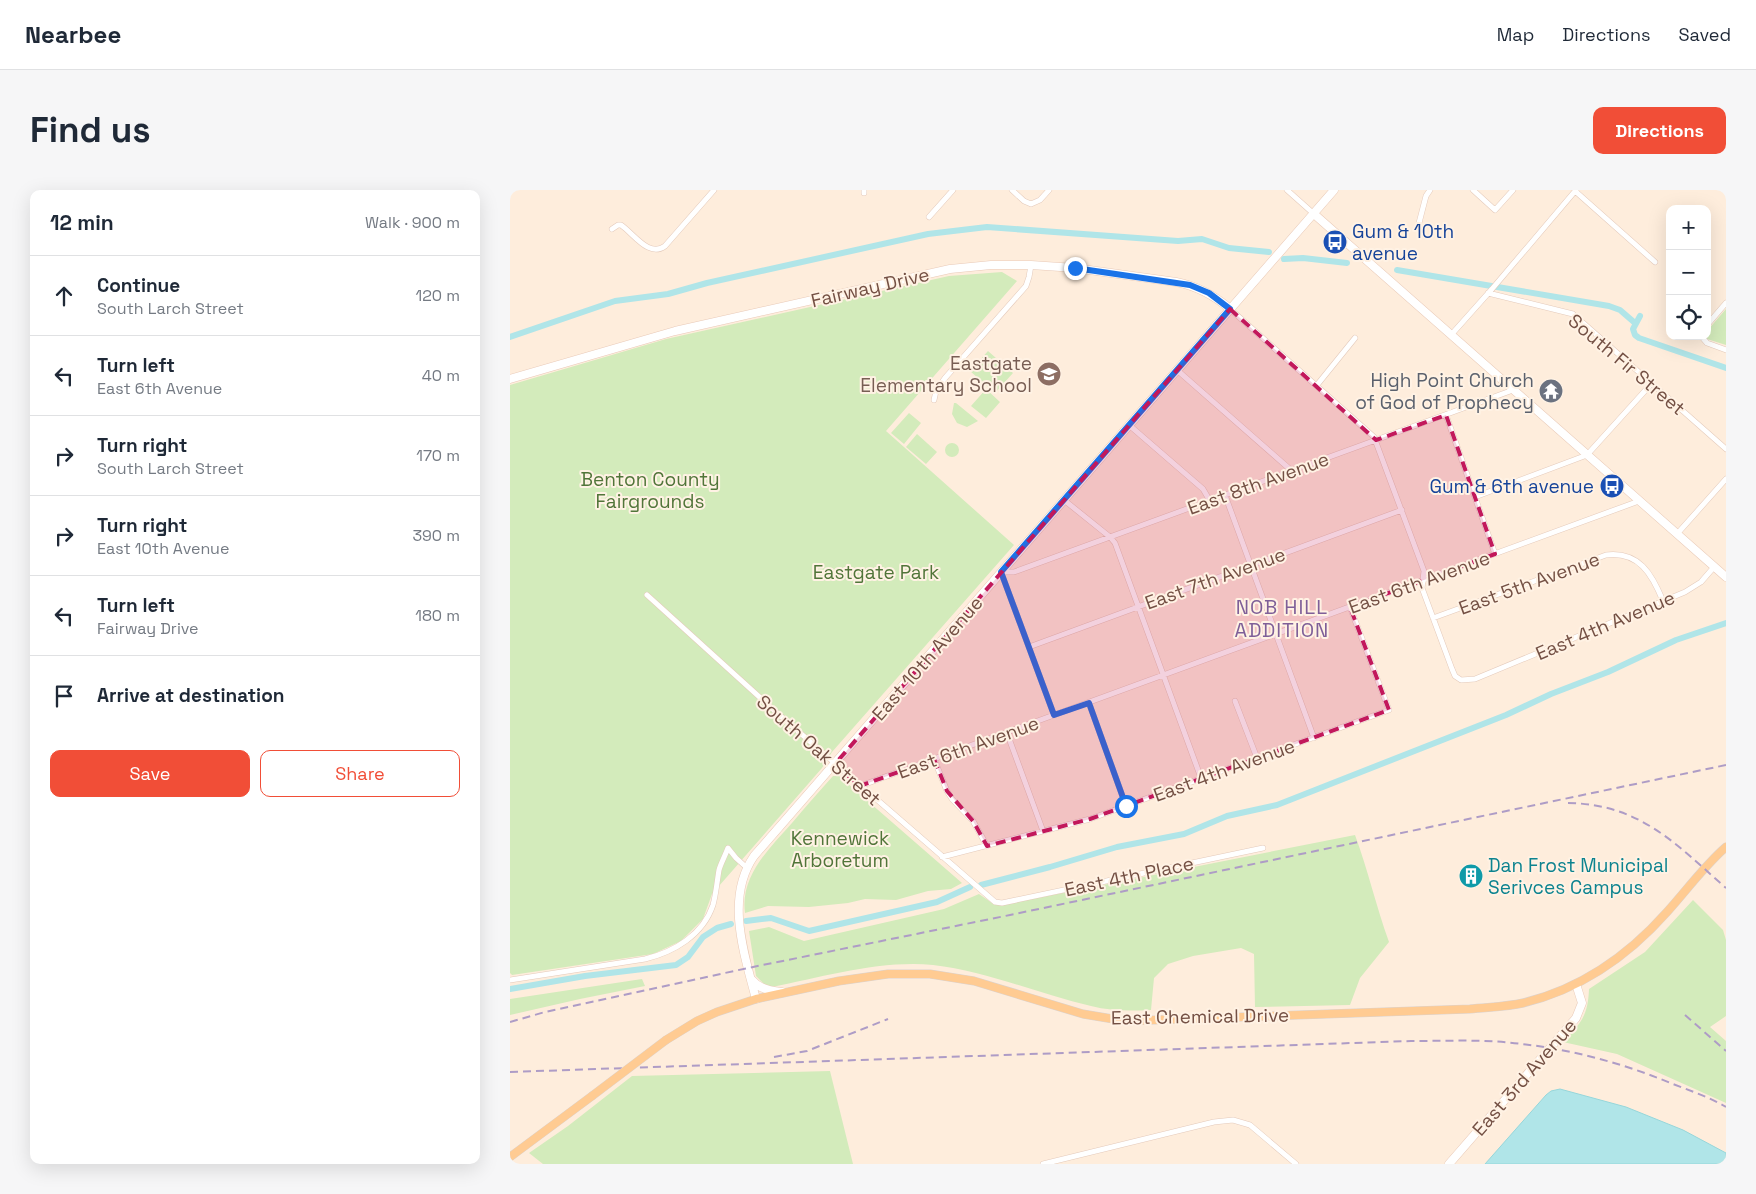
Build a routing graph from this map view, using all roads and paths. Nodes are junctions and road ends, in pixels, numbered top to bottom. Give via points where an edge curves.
1 (714, 190) edge
2 (954, 190) edge
3 (1012, 190) edge
4 (1049, 190) edge
5 (1287, 190) edge
6 (1334, 190) edge
7 (1430, 190) edge
8 (1473, 190) edge
9 (1513, 190) edge
10 (1575, 190) edge
11 (1314, 214) junction
12 (929, 217) dead end
13 (1419, 223) dead end
14 (612, 229) dead end
15 (1655, 262) dead end
16 (1031, 265) junction
17 (1490, 291) junction
18 (1726, 303) edge
19 (1230, 309) junction
20 (1711, 320) edge
21 (1451, 335) junction
22 (1355, 338) dead end
23 (1704, 340) edge
24 (1726, 350) edge
25 (1177, 370) junction
26 (510, 378) edge
27 (1652, 383) junction
28 (1317, 385) junction
29 (1513, 390) junction
30 (934, 400) dead end
31 (1446, 415) junction
32 (1129, 425) junction
33 (1376, 440) junction
34 (1726, 449) edge
35 (1587, 455) junction
36 (1292, 471) junction
37 (1726, 479) edge
38 (1225, 496) junction
39 (1474, 497) junction
40 (1064, 500) junction
41 (1210, 501) junction
42 (1639, 501) junction
43 (1402, 510) junction
44 (1677, 534) junction
45 (1110, 537) junction
46 (1495, 554) junction
47 (1251, 566) junction
48 (1714, 567) junction
49 (1001, 572) junction
50 (1726, 577) edge
51 (1423, 580) junction
52 (647, 595) dead end
53 (1663, 601) junction
54 (1138, 607) junction
55 (1350, 607) junction
56 (1433, 618) junction
57 (1276, 634) junction
58 (1029, 647) junction
59 (1163, 675) junction
60 (1235, 700) dead end
61 (1089, 703) junction
62 (1054, 715) junction
63 (1006, 732) junction
64 (1314, 738) junction
65 (1257, 758) junction
66 (934, 759) junction
67 (834, 764) junction
68 (1201, 778) junction
69 (860, 786) junction
70 (1126, 806) junction
71 (1043, 831) junction
72 (987, 846) junction
73 (1726, 847) edge
74 (1263, 848) dead end
75 (942, 857) junction
76 (746, 867) junction
77 (995, 902) joint
78 (750, 978) junction
79 (510, 980) edge
80 (1576, 984) junction
81 (786, 992) junction
82 (756, 999) junction
83 (510, 1157) edge
84 (1043, 1164) edge
85 (1296, 1164) edge
86 (1449, 1164) edge

1 - 14 street via 659,249 648,247 621,226
2 - 12 street
3 - 4 street via 1031,204
5 - 11 street
6 - 11 street, East 10th Avenue
7 - 13 street
8 - 9 street via 1495,210
10 - 15 street
10 - 17 street
11 - 19 street, East 10th Avenue
11 - 21 street
16 - 19 street, Fairway Drive via 1183,284 1209,293
16 - 26 street, Fairway Drive via 970,267 911,277 675,330
16 - 30 street via 1026,286 945,378
17 - 21 street
17 - 27 street, South Fir Street via 1573,314
18 - 20 street
19 - 25 street, East 10th Avenue
19 - 28 street
21 - 29 street
22 - 28 street
23 - 24 street
25 - 32 street, East 10th Avenue
25 - 36 street
27 - 34 street, South Fir Street
27 - 35 street
28 - 33 street
29 - 31 street, East 8th Avenue
29 - 35 street
31 - 33 street, East 8th Avenue
31 - 39 street
32 - 40 street, East 10th Avenue
32 - 41 street via 1203,489
33 - 36 street, East 8th Avenue
33 - 43 street
35 - 39 street
35 - 42 street
36 - 38 street, East 8th Avenue
37 - 44 street
38 - 41 street, East 8th Avenue
38 - 47 street
39 - 46 street
40 - 45 street
40 - 49 street, East 10th Avenue
41 - 45 street, East 8th Avenue
42 - 44 street
42 - 46 street, East 6th Avenue
43 - 47 street, East 7th Avenue
43 - 51 street via 1424,571
44 - 48 street
45 - 49 street, East 8th Avenue via 1014,572
45 - 54 street
46 - 51 street, East 6th Avenue
47 - 54 street, East 7th Avenue
47 - 57 street
48 - 50 street
48 - 53 street, East 4th Avenue via 1693,588
49 - 58 street
49 - 67 street, East 10th Avenue
51 - 55 street, East 6th Avenue
51 - 56 street via 1422,588
52 - 67 street, South Oak Street
53 - 56 street, East 5th Avenue via 1654,580 1644,568 1628,556 1614,554
53 - 56 street, East 4th Avenue via 1475,679 1461,680 1455,676
54 - 58 street, East 7th Avenue
54 - 59 street
55 - 57 street, East 6th Avenue
55 - 64 street, East 4th Avenue via 1389,710
57 - 59 street, East 6th Avenue
57 - 64 street
58 - 62 street
59 - 61 street, East 6th Avenue
59 - 68 street
60 - 65 street
61 - 62 street, East 6th Avenue
61 - 70 street
62 - 63 street, East 6th Avenue
63 - 66 street, East 6th Avenue
63 - 71 street
64 - 65 street, East 4th Avenue
65 - 68 street, East 4th Avenue
66 - 69 street, East 6th Avenue
66 - 72 street via 947,792 973,821
67 - 69 street, South Oak Street
67 - 76 street, East 10th Avenue
68 - 70 street, East 4th Avenue
69 - 75 street, South Oak Street
70 - 71 street, East 4th Avenue
71 - 72 street, East 4th Avenue
72 - 75 street, East 4th Avenue
73 - 80 main road, East Chemical Drive via 1643,938 1608,966
74 - 77 street, East 4th Place
75 - 77 street, South Oak Street
76 - 78 street, East 10th Avenue via 738,912
76 - 79 street via 728,848 707,917 688,940 662,955
78 - 81 street via 762,988
78 - 82 street, East 10th Avenue
80 - 81 main road, East Chemical Drive via 1522,1003 1470,1009 1125,1021 1083,1014 974,981 930,974 888,974
80 - 86 street, East 3rd Avenue via 1582,1003 1576,1018
81 - 82 main road, East Chemical Drive
82 - 83 main road, East Chemical Drive, bridge via 697,1021 666,1040
84 - 85 street via 1223,1120 1240,1121 1253,1127

